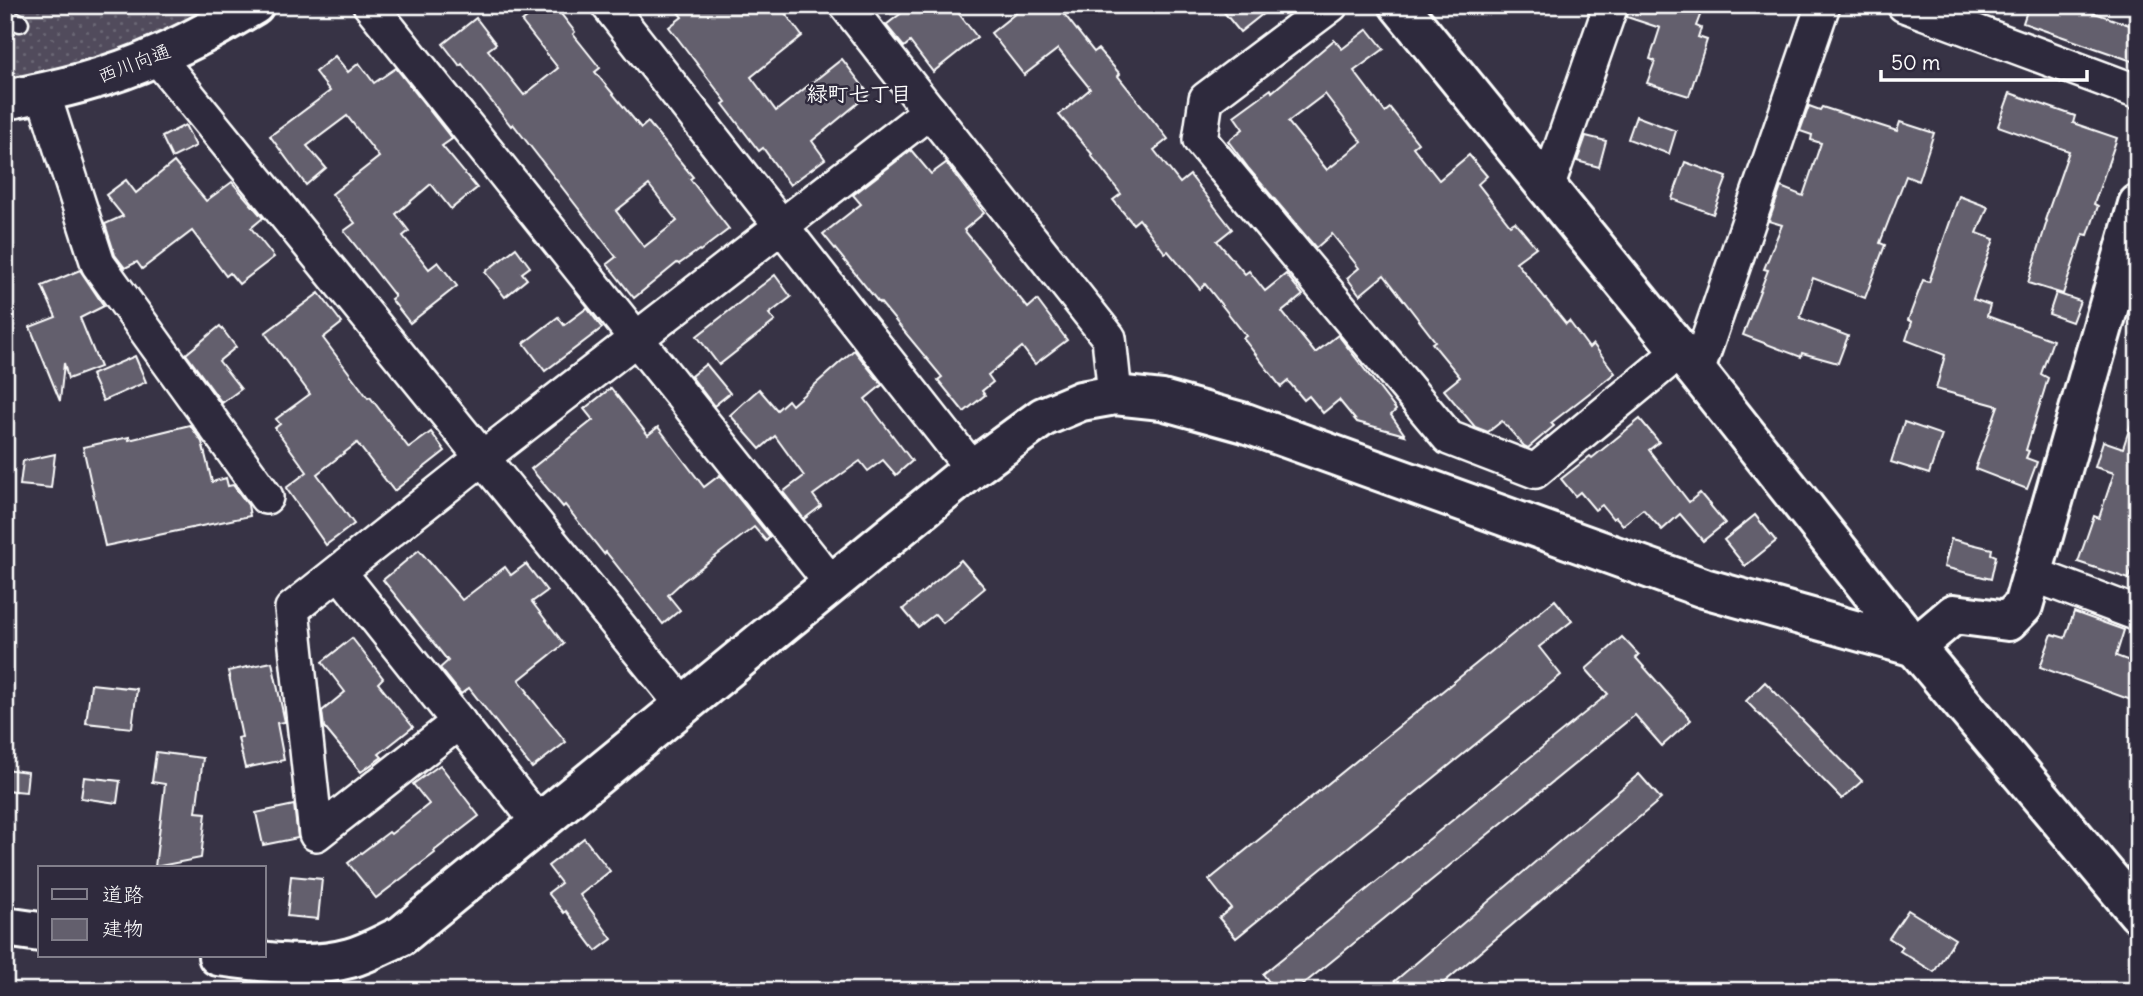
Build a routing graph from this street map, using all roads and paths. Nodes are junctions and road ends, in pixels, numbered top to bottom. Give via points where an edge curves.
1 (254, 5) edge
2 (370, 5) edge
3 (608, 5) edge
4 (846, 5) edge
5 (1331, 5) edge
6 (1399, 5) edge
7 (1611, 5) edge
8 (1823, 5) edge
9 (1904, 5) edge
10 (157, 57) junction
11 (2138, 92) edge
12 (43, 93) junction
13 (5, 100) edge
14 (930, 111) junction
15 (1547, 188) junction
16 (2138, 204) edge
17 (782, 226) junction
18 (636, 339) junction
19 (1688, 362) junction
20 (1115, 395) junction
21 (482, 458) junction
22 (972, 469) junction
23 (266, 497) dead end
24 (340, 573) junction
25 (2032, 574) junction
26 (832, 583) junction
27 (2138, 614) edge
28 (1915, 647) junction
29 (683, 705) junction
30 (458, 722) junction
31 (539, 823) junction
32 (2138, 913) edge
33 (5, 927) edge
34 (38, 932) edge
35 (234, 958) edge

1 - 10 street, 西川向通
2 - 18 street
3 - 17 street
4 - 14 street
5 - 19 street via 1206,99 1200,139 1449,438 1535,471
6 - 15 street
7 - 15 street
8 - 19 street
9 - 11 street
10 - 12 street, 西川向通
10 - 21 street
12 - 13 street, 西川向通
12 - 23 street via 98,264
14 - 17 street
14 - 20 street via 1109,338
15 - 19 street
16 - 25 street
17 - 18 street
17 - 22 street
18 - 21 street
18 - 26 street
19 - 28 street
20 - 22 street via 1081,401 1043,417
20 - 28 street via 1163,400 1245,423 1704,588
21 - 24 street
21 - 29 street
22 - 26 street
24 - 30 street
24 - 30 street via 292,609 316,834
25 - 27 street
25 - 28 street via 2023,606 2008,621 1954,614
26 - 29 street
28 - 32 street
29 - 31 street
30 - 31 street
31 - 35 street via 401,936 350,958 288,965
33 - 34 street

